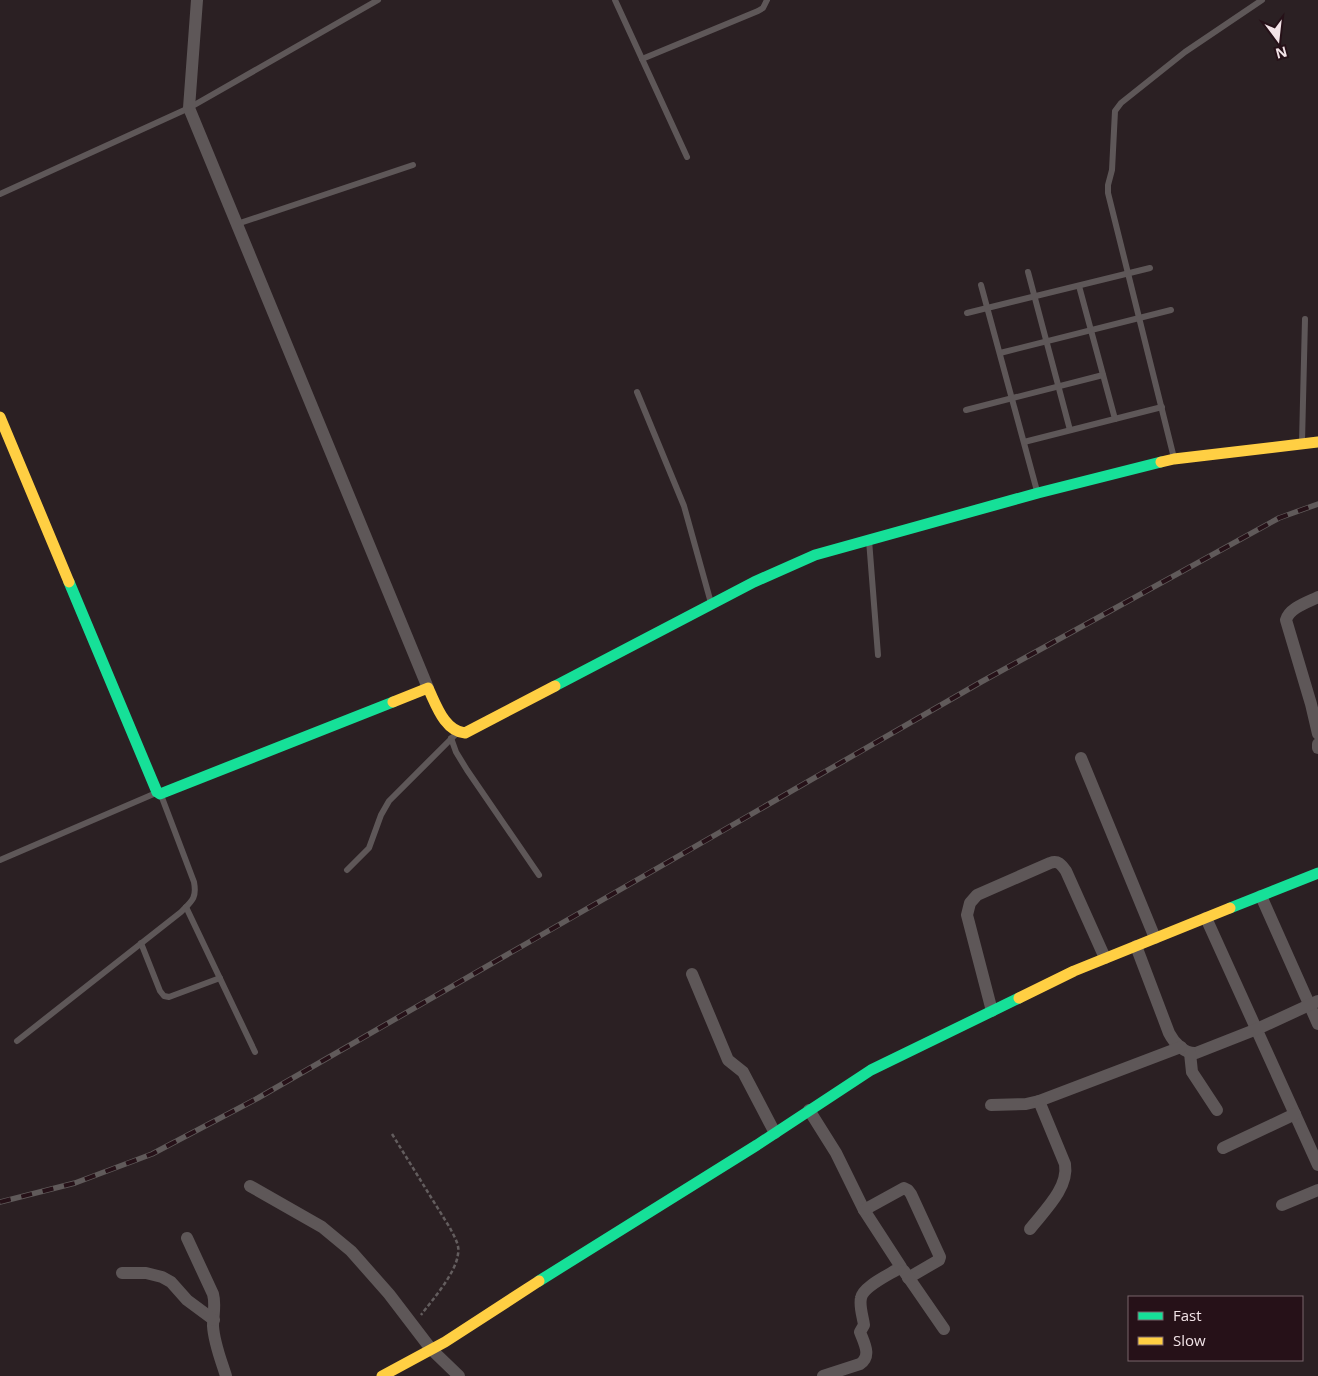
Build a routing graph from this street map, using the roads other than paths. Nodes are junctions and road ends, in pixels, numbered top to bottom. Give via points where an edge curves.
1 (197, 0) edge
2 (378, 0) edge
3 (615, 0) edge
4 (767, 0) edge
5 (1262, 0) edge
6 (642, 59) junction
7 (189, 108) junction
8 (687, 157) dead end
9 (413, 165) dead end
10 (0, 194) edge
11 (237, 224) junction
12 (1150, 268) dead end
13 (1028, 272) dead end
14 (1128, 274) junction
15 (981, 285) dead end
16 (1079, 286) junction
17 (1034, 297) junction
18 (987, 308) junction
19 (1171, 310) dead end
20 (967, 313) dead end
21 (1138, 319) junction
22 (1305, 319) dead end
23 (1092, 330) junction
24 (1046, 342) junction
25 (1000, 353) junction
26 (1103, 375) junction
27 (1058, 387) junction
28 (637, 392) dead end
29 (1012, 398) junction
30 (1162, 407) junction
31 (966, 410) dead end
32 (0, 417) edge
33 (1114, 419) junction
34 (1070, 430) junction
35 (1024, 442) junction
36 (1318, 442) edge
37 (1302, 443) junction
38 (1174, 459) junction
39 (1038, 493) junction
40 (869, 539) junction
41 (1318, 597) edge
42 (712, 604) junction
43 (878, 655) dead end
44 (428, 688) junction
45 (1318, 734) edge
46 (454, 736) junction
47 (1081, 758) dead end
48 (158, 793) junction
49 (0, 860) edge
50 (347, 870) dead end
51 (539, 875) dead end
52 (1317, 875) edge
53 (1261, 896) junction
54 (186, 907) junction
55 (1206, 918) junction
56 (1155, 938) junction
57 (141, 943) junction
58 (1136, 946) junction
59 (1105, 958) junction
60 (692, 974) dead end
61 (220, 978) junction
62 (1314, 1003) edge
63 (992, 1011) junction
64 (1318, 1024) edge
65 (1257, 1029) junction
66 (17, 1041) dead end
67 (1186, 1050) junction
68 (255, 1052) dead end
69 (1039, 1101) junction
70 (991, 1105) dead end
71 (809, 1110) junction
72 (1216, 1110) dead end
73 (1295, 1114) junction
74 (775, 1133) junction
75 (1223, 1148) dead end
76 (1318, 1165) edge
77 (250, 1186) dead end
78 (1318, 1190) edge
79 (1282, 1205) dead end
80 (864, 1210) junction
81 (1030, 1229) dead end
82 (187, 1238) dead end
83 (904, 1272) junction
84 (122, 1274) dead end
85 (214, 1320) junction
86 (944, 1329) dead end
87 (430, 1350) junction
88 (226, 1376) edge
89 (382, 1376) edge
90 (460, 1376) edge
91 (823, 1376) edge

1 - 7 street
2 - 7 lane
3 - 6 lane
4 - 6 lane via 758,11
5 - 14 lane via 1163,69 1121,103 1116,111 1108,186
6 - 8 lane
7 - 10 lane
7 - 11 street
9 - 11 lane
11 - 44 street
12 - 14 lane
13 - 17 lane
14 - 16 lane
14 - 21 lane
15 - 18 lane
16 - 17 lane
16 - 23 lane
17 - 18 lane
17 - 24 lane
18 - 20 lane
18 - 25 lane
19 - 21 lane
21 - 23 lane
21 - 30 lane
22 - 37 lane
23 - 24 lane
23 - 26 lane
24 - 25 lane
24 - 27 lane
25 - 29 lane
26 - 27 lane
26 - 33 lane
27 - 29 lane
27 - 34 lane
28 - 42 lane via 684,506
29 - 31 lane
29 - 35 lane
30 - 33 lane
30 - 38 lane
32 - 48 street
33 - 34 lane
34 - 35 lane
35 - 39 lane
36 - 37 street
37 - 38 street
38 - 39 street
39 - 40 street
40 - 42 street via 792,564
40 - 43 lane
41 - 45 street via 1291,612 1286,620
42 - 46 street via 466,733
44 - 46 street
44 - 48 street
46 - 50 lane via 389,801 369,848
46 - 51 lane via 456,752 467,770
47 - 56 street
48 - 49 lane
48 - 54 lane via 194,882 196,892
52 - 53 street
53 - 55 street
53 - 62 street
54 - 57 lane
54 - 61 lane
55 - 56 street
55 - 65 street
56 - 58 street
57 - 61 lane via 164,996
57 - 66 lane
58 - 59 street
58 - 67 street via 1169,1033
59 - 63 street
59 - 63 street via 1059,862 1054,861 982,892 970,903 967,916
60 - 74 street via 728,1060 743,1072
61 - 68 lane
62 - 64 street
62 - 65 street
63 - 71 street via 872,1070
65 - 67 street via 1196,1053
65 - 73 street
67 - 69 street
67 - 72 street via 1192,1072
69 - 70 street
69 - 81 street via 1067,1173 1061,1188
71 - 74 street
71 - 80 street via 836,1153
73 - 75 street
73 - 76 street
74 - 87 street
77 - 87 street via 322,1226 350,1251 389,1294
78 - 79 street
80 - 83 street
80 - 83 street via 904,1188 911,1194 940,1257
82 - 85 street via 213,1294
83 - 86 street
83 - 91 street via 868,1288 860,1298 864,1325 860,1332 867,1355 865,1360
84 - 85 street via 146,1273 162,1277
85 - 88 street via 214,1336
87 - 89 street
87 - 90 street

